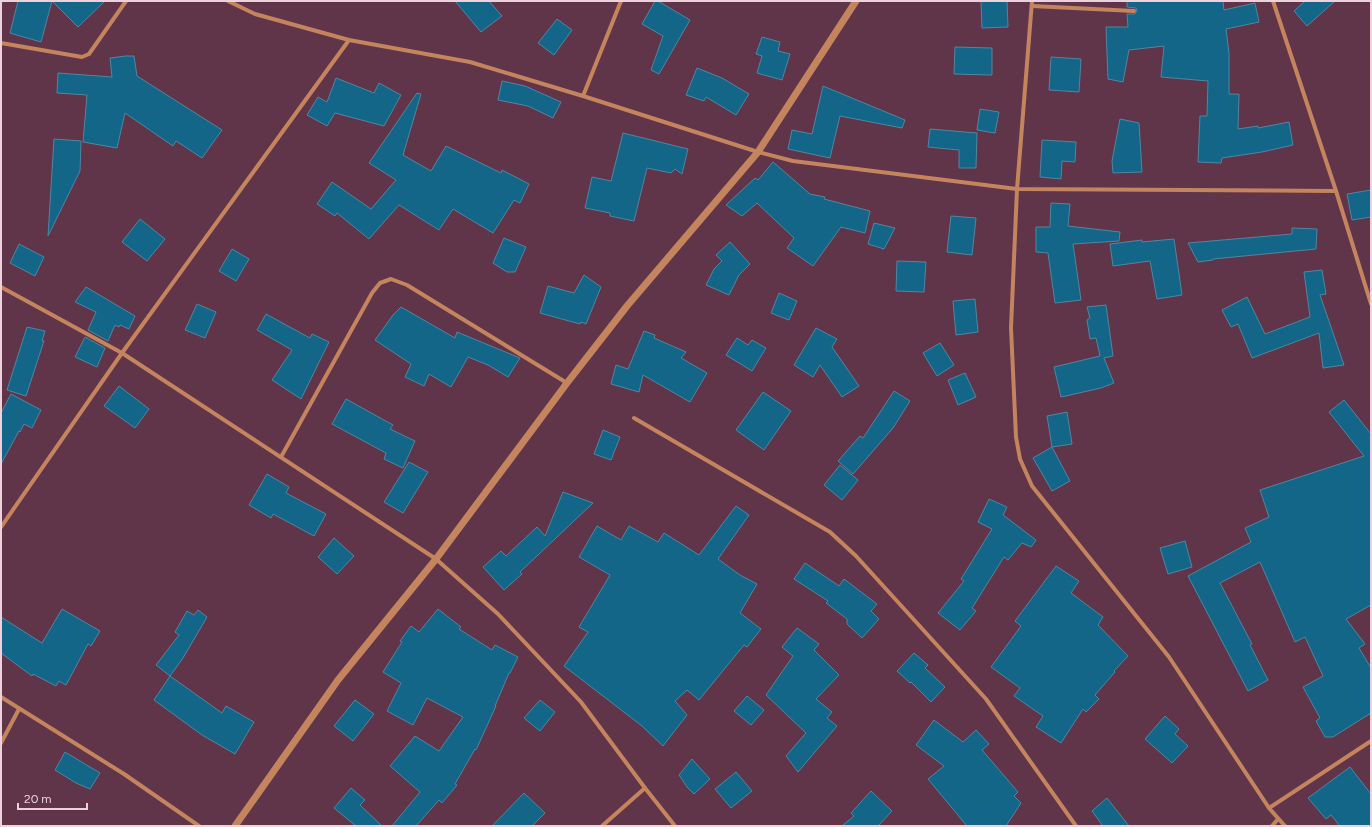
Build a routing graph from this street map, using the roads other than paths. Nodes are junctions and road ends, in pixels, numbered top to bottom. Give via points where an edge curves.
1 (126, 1) edge
2 (228, 1) edge
3 (621, 1) edge
4 (856, 1) edge
5 (1273, 1) edge
6 (1032, 3) edge
7 (1134, 11) dead end
8 (350, 40) junction
9 (1, 43) edge
10 (583, 96) junction
11 (758, 152) junction
12 (1017, 190) junction
13 (1336, 191) junction
14 (1, 287) edge
15 (1371, 304) edge
16 (122, 354) junction
17 (567, 383) junction
18 (634, 418) dead end
19 (281, 457) junction
20 (1, 527) edge
21 (436, 559) junction
22 (1, 697) edge
23 (19, 709) junction
24 (1371, 741) edge
25 (1, 743) edge
26 (645, 788) junction
27 (1270, 808) junction
28 (1278, 819) junction
29 (199, 826) edge
30 (235, 826) edge
31 (602, 826) edge
32 (675, 826) edge
33 (1076, 826) edge
34 (1272, 826) edge
35 (1285, 826) edge

1 - 9 street via 89,54 82,57
2 - 8 street via 255,14
3 - 10 street
4 - 11 street
5 - 13 street
6 - 7 street
6 - 12 street
8 - 10 street via 470,62
8 - 16 street
10 - 11 street
11 - 12 street via 793,161
11 - 17 street via 627,306
12 - 13 street
12 - 27 street via 1011,328 1016,437 1020,459 1032,486 1169,657
13 - 15 street
14 - 16 street
16 - 19 street
16 - 20 street
17 - 19 street via 407,286 391,279 380,283 372,292
17 - 21 street
18 - 33 street via 830,532 856,556 986,699
19 - 21 street
21 - 26 street via 498,614 582,702
21 - 30 street via 338,680
22 - 23 street
23 - 25 street
23 - 29 street via 124,774
24 - 27 street
26 - 31 street
26 - 32 street
27 - 28 street
28 - 34 street
28 - 35 street

